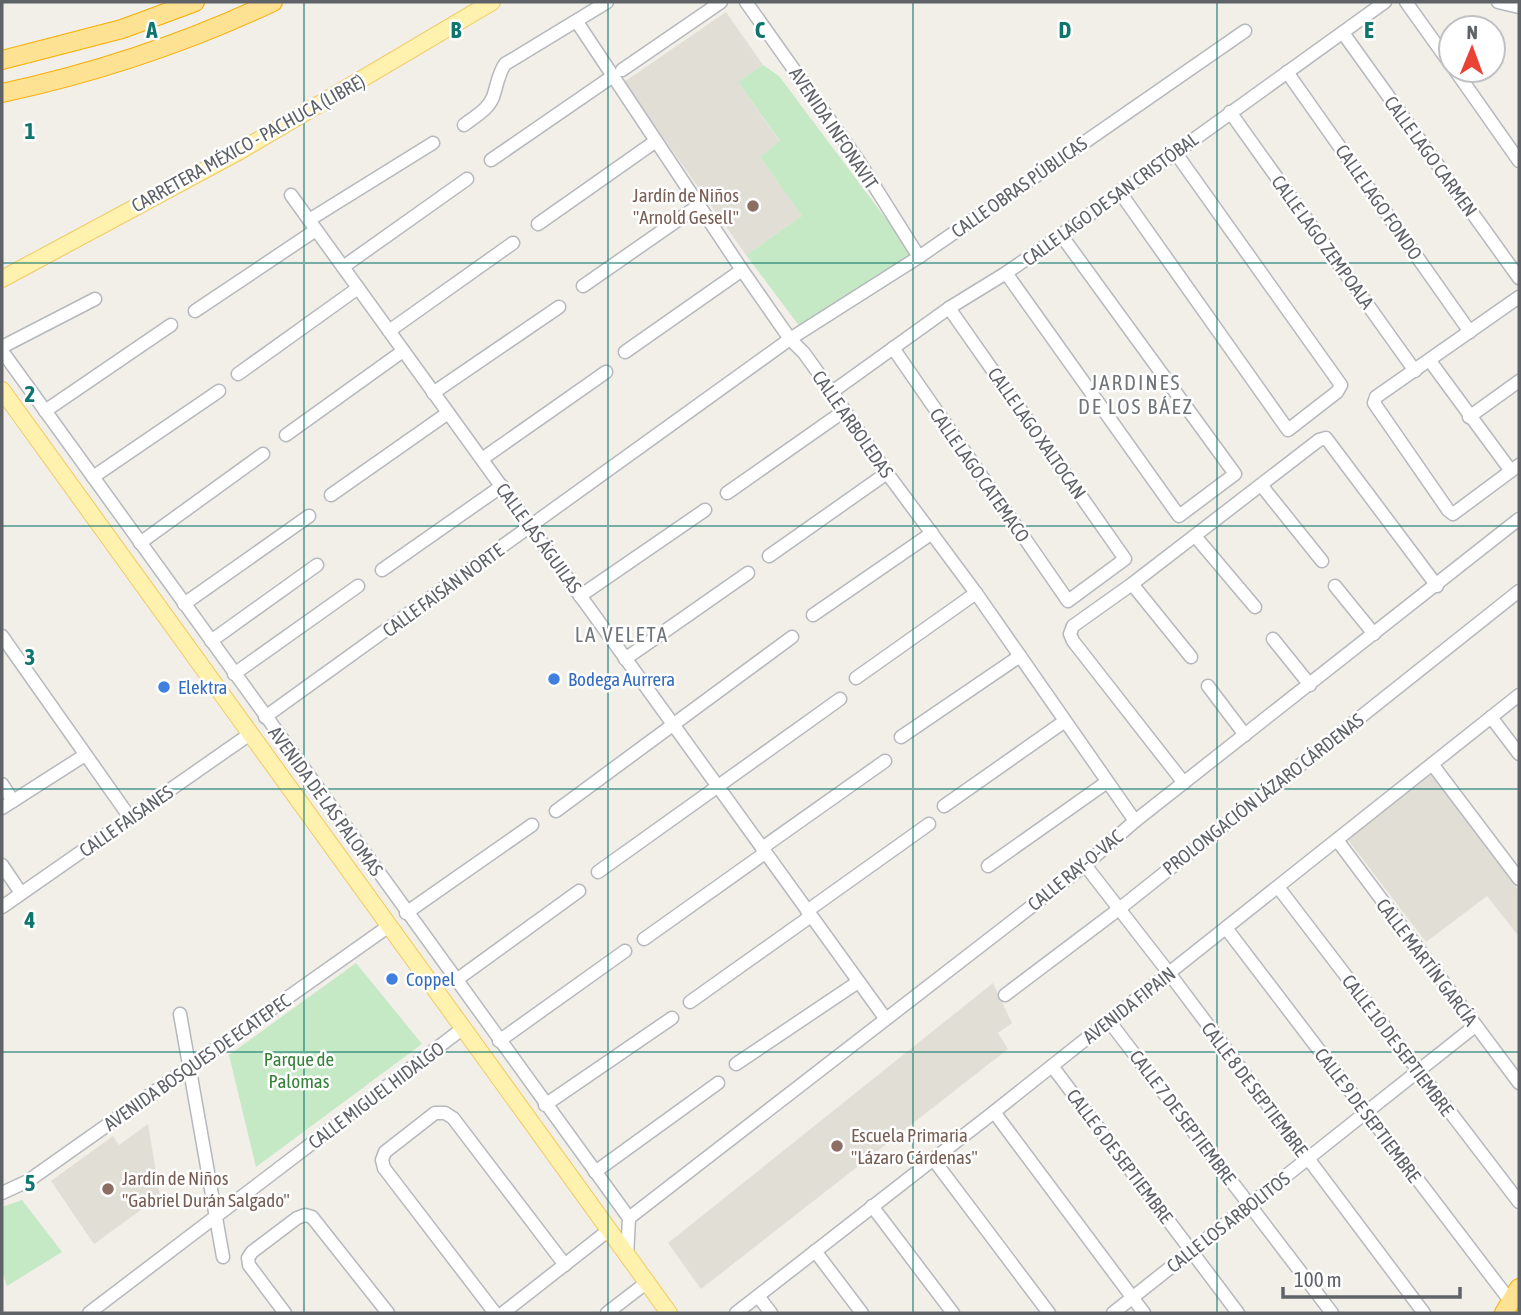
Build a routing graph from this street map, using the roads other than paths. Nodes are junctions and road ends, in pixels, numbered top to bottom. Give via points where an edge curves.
1 (195, 2) edge
2 (273, 2) edge
3 (492, 2) edge
4 (607, 2) edge
5 (721, 2) edge
6 (746, 2) edge
7 (1385, 2) edge
8 (1406, 2) edge
9 (1502, 2) edge
10 (1519, 7) edge
11 (577, 22) junction
12 (1245, 31) dead end
13 (1343, 33) junction
14 (1437, 45) edge
15 (2, 60) edge
16 (1287, 72) junction
17 (617, 73) junction
18 (1465, 84) edge
19 (2, 93) edge
20 (1230, 113) junction
21 (464, 125) dead end
22 (656, 141) junction
23 (433, 144) dead end
24 (1175, 152) junction
25 (491, 160) dead end
26 (1519, 161) edge
27 (467, 179) dead end
28 (1119, 191) junction
29 (290, 195) dead end
30 (698, 206) junction
31 (538, 224) dead end
32 (313, 225) junction
33 (1061, 235) junction
34 (513, 243) dead end
35 (919, 257) junction
36 (343, 267) junction
37 (742, 270) junction
38 (1006, 273) junction
39 (1519, 278) edge
40 (2, 279) edge
41 (583, 286) dead end
42 (358, 288) junction
43 (1519, 297) edge
44 (95, 299) dead end
45 (559, 307) dead end
46 (949, 308) junction
47 (195, 310) dead end
48 (171, 325) dead end
49 (389, 331) junction
50 (1471, 332) junction
51 (790, 339) junction
52 (893, 348) junction
53 (2, 349) edge
54 (403, 351) junction
55 (625, 352) dead end
56 (1430, 361) junction
57 (1415, 371) junction
58 (606, 372) dead end
59 (238, 374) dead end
60 (1519, 381) edge
61 (2, 390) edge
62 (219, 391) dead end
63 (832, 392) junction
64 (433, 393) junction
65 (45, 411) junction
66 (844, 411) junction
67 (448, 413) junction
68 (1469, 417) junction
69 (286, 435) dead end
70 (263, 454) dead end
71 (482, 459) junction
72 (1515, 468) edge
73 (887, 473) junction
74 (93, 477) junction
75 (1261, 485) junction
76 (502, 486) junction
77 (727, 493) dead end
78 (331, 495) dead end
79 (705, 510) dead end
80 (309, 516) dead end
81 (1519, 519) edge
82 (531, 527) junction
83 (932, 533) junction
84 (1195, 536) junction
85 (140, 543) junction
86 (769, 556) dead end
87 (1322, 561) dead end
88 (317, 565) dead end
89 (382, 570) dead end
90 (748, 573) dead end
91 (1132, 584) junction
92 (358, 586) dead end
93 (1335, 586) dead end
94 (1437, 586) junction
95 (1519, 591) edge
96 (976, 593) junction
97 (580, 596) junction
98 (1068, 601) joint
99 (184, 604) junction
100 (1255, 607) dead end
101 (813, 615) dead end
102 (1374, 634) junction
103 (2, 636) edge
104 (792, 637) dead end
105 (1273, 639) dead end
106 (211, 641) junction
107 (1020, 656) junction
108 (1191, 657) dead end
109 (625, 659) junction
110 (234, 674) junction
111 (856, 678) dead end
112 (1310, 685) junction
113 (1208, 686) dead end
114 (1519, 695) edge
115 (840, 699) dead end
116 (265, 717) junction
117 (1491, 717) junction
118 (1065, 721) junction
119 (675, 725) junction
120 (250, 734) junction
121 (1245, 735) junction
122 (901, 737) dead end
123 (1519, 754) edge
124 (85, 755) junction
125 (885, 761) dead end
126 (1432, 764) junction
127 (1107, 782) junction
128 (2, 783) edge
129 (1184, 783) junction
130 (718, 786) junction
131 (13, 801) junction
132 (944, 806) dead end
133 (2, 808) edge
134 (556, 811) dead end
135 (131, 819) junction
136 (1135, 821) junction
137 (929, 824) dead end
138 (531, 825) dead end
139 (1337, 840) junction
140 (763, 850) junction
141 (1085, 864) junction
142 (2, 865) edge
143 (988, 866) dead end
144 (598, 872) dead end
145 (1519, 879) edge
146 (1278, 887) junction
147 (579, 891) dead end
148 (21, 893) junction
149 (2, 907) edge
150 (1119, 909) junction
151 (406, 913) junction
152 (809, 914) junction
153 (388, 926) junction
154 (1226, 928) junction
155 (644, 939) dead end
156 (625, 951) dead end
157 (1169, 973) junction
158 (455, 981) junction
159 (858, 982) junction
160 (1005, 995) dead end
161 (690, 1002) dead end
162 (180, 1014) dead end
163 (672, 1018) dead end
164 (885, 1018) junction
165 (1109, 1020) junction
166 (1475, 1026) junction
167 (462, 1029) junction
168 (499, 1041) junction
169 (736, 1064) dead end
170 (1052, 1066) junction
171 (190, 1068) junction
172 (1418, 1071) junction
173 (718, 1083) dead end
174 (1519, 1083) edge
175 (545, 1105) junction
176 (994, 1112) junction
177 (1365, 1113) junction
178 (933, 1159) junction
179 (1307, 1159) junction
180 (595, 1172) junction
181 (2, 1193) edge
182 (1519, 1202) edge
183 (1250, 1205) junction
184 (872, 1206) junction
185 (216, 1218) junction
186 (629, 1219) junction
187 (609, 1230) junction
188 (815, 1251) junction
189 (1191, 1251) junction
190 (223, 1257) dead end
191 (628, 1257) junction
192 (565, 1265) junction
193 (646, 1283) junction
194 (758, 1296) junction
195 (1132, 1298) junction
196 (1511, 1301) edge
197 (89, 1313) edge
198 (285, 1313) edge
199 (388, 1313) edge
200 (495, 1313) edge
201 (503, 1313) edge
202 (607, 1313) edge
203 (669, 1313) edge
204 (736, 1313) edge
205 (771, 1313) edge
206 (862, 1313) edge
207 (953, 1313) edge
208 (1049, 1313) edge
209 (1113, 1313) edge
210 (1144, 1313) edge
211 (1238, 1313) edge
212 (1332, 1313) edge
213 (1424, 1313) edge

1 - 15 highway via 121,29
2 - 19 highway via 125,61
3 - 40 main road, CARRETERA MÉXICO - PACHUCA (LIBRE) via 240,151
4 - 11 street
5 - 17 street
6 - 35 street, AVENIDA INFONAVIT via 858,160
7 - 13 street, CALLE LAGO DE SAN CRISTÓBAL
8 - 14 street
9 - 10 street
11 - 17 street, CALLE ARBOLEDAS
11 - 21 street via 505,64 492,100
12 - 35 street, CALLE OBRAS PÚBLICAS
13 - 16 street, CALLE LAGO DE SAN CRISTÓBAL
13 - 39 street, CALLE LAGO CARMEN
16 - 20 street, CALLE LAGO DE SAN CRISTÓBAL
16 - 50 street, CALLE LAGO FONDO
17 - 22 street, CALLE ARBOLEDAS
17 - 25 street
18 - 26 street
20 - 24 street, CALLE LAGO DE SAN CRISTÓBAL
20 - 57 street, CALLE LAGO ZEMPOALA
22 - 30 street, CALLE ARBOLEDAS
22 - 31 street
23 - 32 street
24 - 28 street, CALLE LAGO DE SAN CRISTÓBAL
24 - 28 street via 1340,385 1288,430
27 - 36 street
28 - 33 street, CALLE LAGO DE SAN CRISTÓBAL
29 - 32 street, CALLE LAS ÁGUILAS
30 - 37 street, CALLE ARBOLEDAS
30 - 41 street
32 - 36 street, CALLE LAS ÁGUILAS
32 - 47 street
33 - 38 street, CALLE LAGO DE SAN CRISTÓBAL
33 - 38 street via 1235,474 1179,516
34 - 49 street
35 - 51 street, CALLE OBRAS PÚBLICAS
36 - 42 street, CALLE LAS ÁGUILAS
37 - 51 street, CALLE ARBOLEDAS
37 - 55 street
38 - 46 street, CALLE LAGO DE SAN CRISTÓBAL
42 - 49 street, CALLE LAS ÁGUILAS
42 - 59 street
43 - 50 street
44 - 53 street
45 - 64 street
46 - 52 street, CALLE LAGO DE SAN CRISTÓBAL
46 - 98 street, CALLE LAGO XALTOCAN via 1125,559
48 - 65 street
49 - 54 street, CALLE LAS ÁGUILAS
50 - 56 street
51 - 63 street, CALLE ARBOLEDAS
51 - 82 street, CALLE FAISÁN NORTE
52 - 63 street, CALLE LAGO DE SAN CRISTÓBAL
52 - 98 street, CALLE LAGO CATEMACO
53 - 65 street, AVENIDA DE LAS PALOMAS
54 - 64 street, CALLE LAS ÁGUILAS
54 - 69 street
56 - 57 street
56 - 68 street
57 - 72 street via 1374,403 1448,510 1453,514
58 - 71 street
60 - 68 street
61 - 120 main road, AVENIDA DE LAS PALOMAS
62 - 74 street
63 - 66 street, CALLE ARBOLEDAS
64 - 67 street, CALLE LAS ÁGUILAS
65 - 74 street, AVENIDA DE LAS PALOMAS
66 - 73 street, CALLE ARBOLEDAS
66 - 77 street
67 - 71 street, CALLE LAS ÁGUILAS
67 - 78 street
68 - 72 street
70 - 85 street
71 - 76 street, CALLE LAS ÁGUILAS
73 - 83 street, CALLE ARBOLEDAS
73 - 86 street
74 - 85 street, AVENIDA DE LAS PALOMAS
75 - 84 street
75 - 87 street
75 - 94 street via 1326,438
76 - 82 street, CALLE LAS ÁGUILAS
76 - 89 street
79 - 97 street
80 - 99 street
81 - 94 street, CALLE RAY-O-VAC
82 - 97 street, CALLE LAS ÁGUILAS
82 - 116 street, CALLE FAISÁN NORTE
83 - 96 street, CALLE ARBOLEDAS
83 - 101 street
84 - 91 street
84 - 100 street
85 - 99 street, AVENIDA DE LAS PALOMAS
88 - 106 street
90 - 109 street
91 - 108 street
91 - 129 street via 1073,626 1070,634
92 - 110 street
93 - 102 street
94 - 102 street, CALLE RAY-O-VAC
95 - 150 street, PROLONGACIÓN LÁZARO CÁRDENAS
96 - 107 street, CALLE ARBOLEDAS
96 - 111 street
97 - 109 street, CALLE LAS ÁGUILAS
99 - 106 street, AVENIDA DE LAS PALOMAS
102 - 112 street, CALLE RAY-O-VAC
103 - 124 street
104 - 119 street
105 - 112 street
106 - 110 street, AVENIDA DE LAS PALOMAS
107 - 118 street, CALLE ARBOLEDAS
107 - 122 street
109 - 119 street, CALLE LAS ÁGUILAS
110 - 116 street, AVENIDA DE LAS PALOMAS
112 - 121 street, CALLE RAY-O-VAC
113 - 121 street
114 - 117 street, AVENIDA FIPAIN
115 - 130 street
116 - 151 street, AVENIDA DE LAS PALOMAS
117 - 123 street
117 - 126 street, AVENIDA FIPAIN
118 - 127 street, CALLE ARBOLEDAS
118 - 132 street
119 - 130 street, CALLE LAS ÁGUILAS
119 - 134 street
120 - 135 street, CALLE FAISANES
120 - 153 main road, AVENIDA DE LAS PALOMAS
121 - 129 street, CALLE RAY-O-VAC
124 - 131 street
124 - 135 street
125 - 140 street
126 - 139 street, AVENIDA FIPAIN
126 - 145 street
127 - 136 street, CALLE ARBOLEDAS
127 - 143 street
128 - 131 street
129 - 136 street, CALLE RAY-O-VAC
130 - 140 street, CALLE LAS ÁGUILAS
130 - 144 street
131 - 133 street
135 - 148 street, CALLE FAISANES
136 - 141 street, CALLE RAY-O-VAC
137 - 152 street
138 - 151 street
139 - 146 street, AVENIDA FIPAIN
139 - 166 street, CALLE MARTÍN GARCÍA
140 - 152 street, CALLE LAS ÁGUILAS
140 - 155 street
141 - 150 street, CALLE 8 DE SEPTIEMBRE
141 - 164 street, CALLE RAY-O-VAC
142 - 148 street
146 - 154 street, AVENIDA FIPAIN
146 - 172 street, CALLE 10 DE SEPTIEMBRE
147 - 158 street
148 - 149 street, CALLE FAISANES
150 - 157 street, CALLE 8 DE SEPTIEMBRE
150 - 160 street, PROLONGACIÓN LÁZARO CÁRDENAS
151 - 158 street, AVENIDA DE LAS PALOMAS
152 - 159 street, CALLE LAS ÁGUILAS
152 - 161 street
153 - 167 main road, AVENIDA DE LAS PALOMAS
153 - 171 street, AVENIDA BOSQUES DE ECATEPEC
154 - 157 street, AVENIDA FIPAIN
154 - 177 street, CALLE 9 DE SEPTIEMBRE
156 - 168 street
157 - 165 street, AVENIDA FIPAIN
157 - 179 street, CALLE 8 DE SEPTIEMBRE
158 - 168 street, AVENIDA DE LAS PALOMAS
159 - 164 street, CALLE LAS ÁGUILAS
159 - 169 street
162 - 171 street
163 - 175 street
164 - 186 street, CALLE RAY-O-VAC
165 - 170 street, AVENIDA FIPAIN
165 - 183 street, CALLE 7 DE SEPTIEMBRE
166 - 172 street, CALLE LOS ARBOLITOS
166 - 174 street, CALLE MARTÍN GARCÍA
167 - 185 street, CALLE MIGUEL HIDALGO
167 - 187 main road, AVENIDA DE LAS PALOMAS
168 - 175 street, AVENIDA DE LAS PALOMAS
170 - 176 street, AVENIDA FIPAIN
170 - 189 street, CALLE 6 DE SEPTIEMBRE
171 - 181 street, AVENIDA BOSQUES DE ECATEPEC via 28,1181
171 - 185 street
172 - 177 street, CALLE LOS ARBOLITOS
172 - 182 street, CALLE 10 DE SEPTIEMBRE
173 - 180 street
175 - 180 street, AVENIDA DE LAS PALOMAS
176 - 178 street, AVENIDA FIPAIN
176 - 195 street
177 - 179 street, CALLE LOS ARBOLITOS
177 - 196 street, CALLE 9 DE SEPTIEMBRE
178 - 184 street, AVENIDA FIPAIN
178 - 208 street
179 - 183 street, CALLE LOS ARBOLITOS
179 - 213 street, CALLE 8 DE SEPTIEMBRE
180 - 186 street, AVENIDA DE LAS PALOMAS
183 - 189 street, CALLE LOS ARBOLITOS
183 - 212 street, CALLE 7 DE SEPTIEMBRE
184 - 188 street, AVENIDA FIPAIN
184 - 207 street
185 - 190 street
185 - 197 street, CALLE MIGUEL HIDALGO
186 - 191 street
187 - 191 main road, AVENIDA DE LAS PALOMAS
187 - 192 street
188 - 194 street, AVENIDA FIPAIN
188 - 206 street
189 - 195 street, CALLE LOS ARBOLITOS
189 - 211 street, CALLE 6 DE SEPTIEMBRE
191 - 193 main road, AVENIDA DE LAS PALOMAS
192 - 200 street via 453,1118 435,1113 384,1152 384,1168
192 - 201 street
193 - 202 street
193 - 203 main road, AVENIDA DE LAS PALOMAS
194 - 204 street, AVENIDA FIPAIN
194 - 205 street
195 - 209 street, CALLE LOS ARBOLITOS
195 - 210 street
198 - 199 street via 248,1258 305,1215 312,1217

